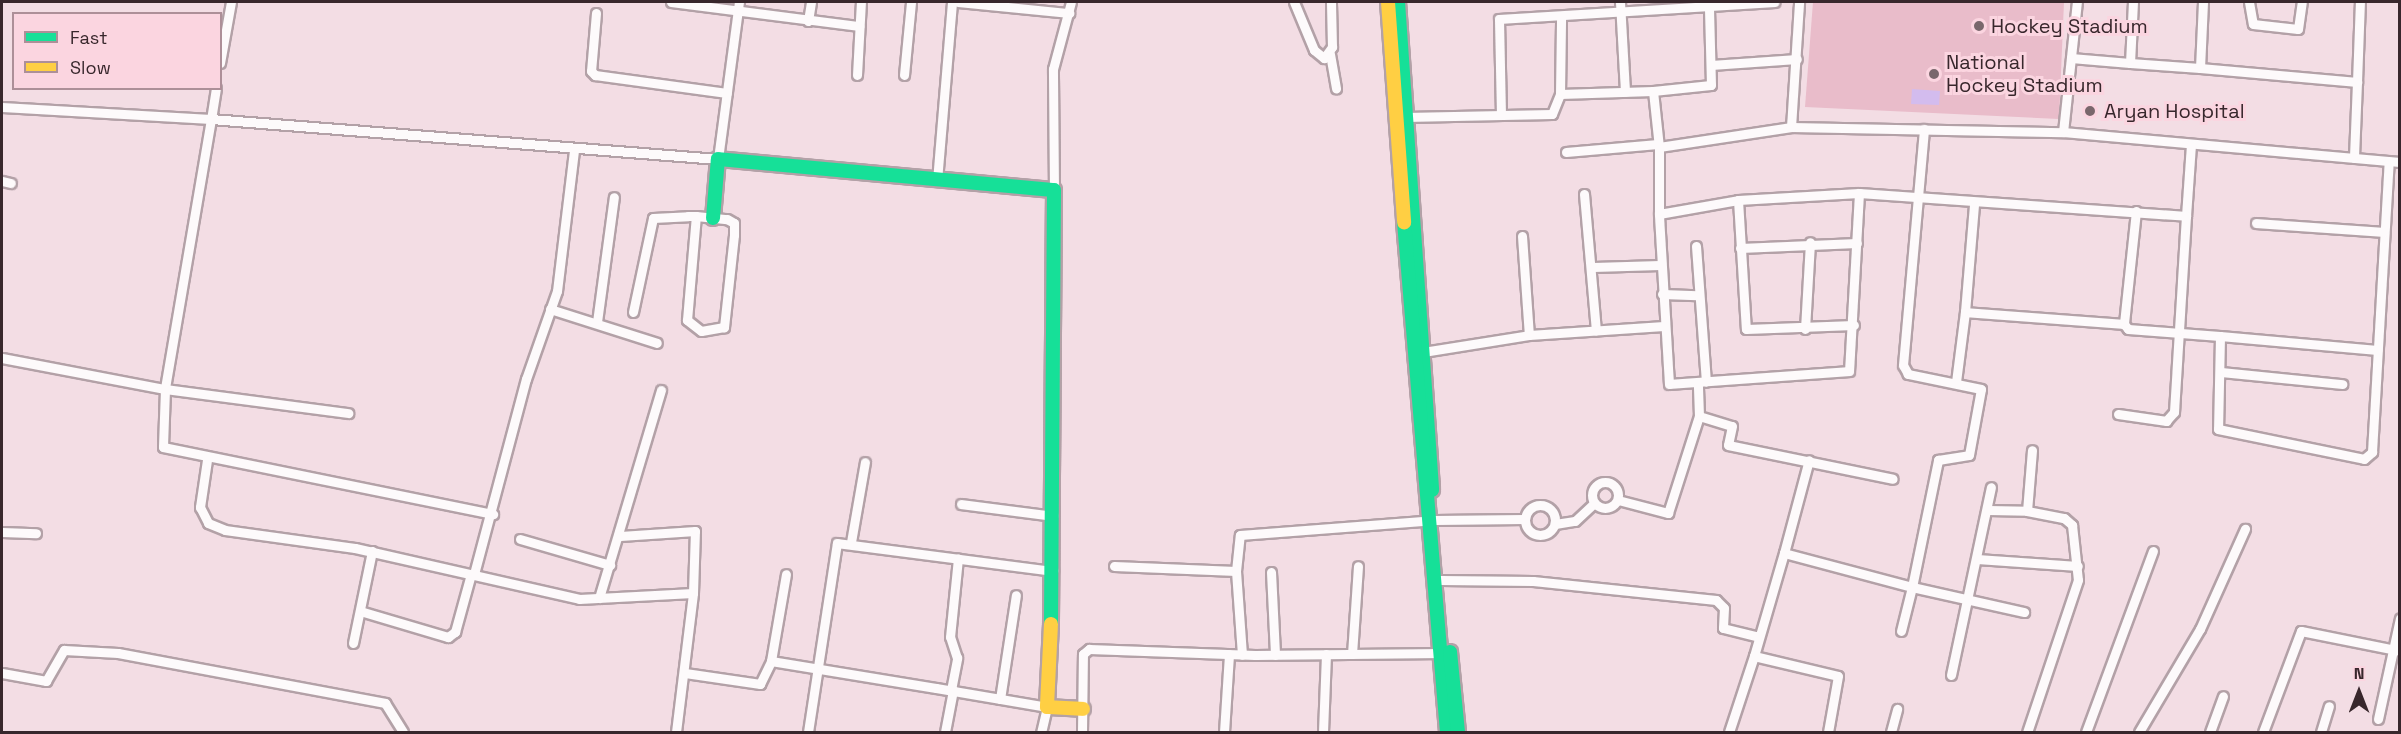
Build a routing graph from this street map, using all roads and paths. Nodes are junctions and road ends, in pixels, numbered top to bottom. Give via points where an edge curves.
1 (231, 2) edge
2 (671, 2) edge
3 (739, 2) edge
4 (811, 2) edge
5 (861, 2) edge
6 (911, 2) edge
7 (952, 2) edge
8 (958, 2) edge
9 (1071, 2) edge
10 (1294, 2) edge
11 (1331, 2) edge
12 (1388, 2) edge
13 (1398, 2) edge
14 (1620, 2) edge
15 (1774, 2) edge
16 (1799, 2) edge
17 (2077, 2) edge
18 (2133, 2) edge
19 (2203, 2) edge
20 (2249, 2) edge
21 (2302, 2) edge
22 (2360, 2) edge
23 (991, 3) edge
24 (1710, 6) junction
25 (1621, 12) junction
26 (596, 13) dead end
27 (1069, 13) junction
28 (737, 14) junction
29 (1561, 18) junction
30 (808, 21) junction
31 (859, 26) junction
32 (222, 52) edge
33 (1330, 54) junction
34 (2071, 58) junction
35 (1797, 59) junction
36 (2130, 63) junction
37 (1711, 65) junction
38 (2200, 68) junction
39 (857, 75) dead end
40 (904, 75) dead end
41 (2357, 82) junction
42 (1336, 88) dead end
43 (216, 90) edge
44 (1653, 91) junction
45 (1625, 92) junction
46 (727, 93) junction
47 (1560, 94) junction
48 (2, 107) edge
49 (1501, 115) junction
50 (1406, 117) junction
51 (211, 119) junction
52 (1791, 126) junction
53 (1923, 129) junction
54 (2063, 132) junction
55 (2191, 144) junction
56 (1658, 145) junction
57 (574, 150) junction
58 (1566, 152) dead end
59 (2354, 158) junction
60 (718, 159) junction
61 (2389, 161) junction
62 (2400, 162) edge
63 (936, 181) junction
64 (1054, 190) junction
65 (1859, 193) junction
66 (1584, 194) dead end
67 (614, 197) dead end
68 (1920, 198) junction
69 (1738, 200) junction
70 (1974, 204) junction
71 (2136, 211) junction
72 (1659, 214) junction
73 (696, 216) junction
74 (2187, 216) junction
75 (713, 218) junction
76 (2256, 223) dead end
77 (2384, 232) junction
78 (1522, 236) dead end
79 (1810, 242) junction
80 (1857, 243) junction
81 (1696, 246) dead end
82 (1740, 248) junction
83 (1660, 266) junction
84 (1593, 267) junction
85 (1662, 294) junction
86 (1697, 295) junction
87 (549, 309) junction
88 (633, 312) dead end
89 (1965, 312) junction
90 (597, 322) junction
91 (2124, 324) junction
92 (1854, 325) junction
93 (1664, 326) junction
94 (1805, 329) junction
95 (1596, 330) junction
96 (2179, 332) junction
97 (1529, 335) junction
98 (2220, 336) junction
99 (657, 343) dead end
100 (2377, 350) junction
101 (1423, 352) junction
102 (2, 358) edge
103 (2220, 372) junction
104 (1702, 382) junction
105 (1956, 382) junction
106 (2342, 384) dead end
107 (165, 389) junction
108 (661, 390) dead end
109 (348, 413) dead end
110 (2118, 414) dead end
111 (1699, 416) junction
112 (2032, 450) dead end
113 (207, 460) junction
114 (1809, 460) junction
115 (865, 462) dead end
116 (1893, 479) dead end
117 (1991, 487) dead end
118 (1618, 500) junction
119 (1594, 503) junction
120 (962, 504) dead end
121 (1988, 510) junction
122 (2026, 511) junction
123 (493, 514) junction
124 (1053, 516) junction
125 (1525, 519) junction
126 (1430, 520) junction
127 (1555, 524) junction
128 (2245, 529) dead end
129 (2, 532) edge
130 (36, 533) dead end
131 (620, 536) junction
132 (520, 539) dead end
133 (851, 542) junction
134 (2153, 551) dead end
135 (372, 552) junction
136 (1784, 553) junction
137 (958, 558) junction
138 (1977, 559) junction
139 (609, 565) junction
140 (1114, 566) dead end
141 (1358, 566) dead end
142 (2078, 566) junction
143 (1053, 571) junction
144 (1236, 571) junction
145 (1271, 572) dead end
146 (473, 574) junction
147 (786, 574) dead end
148 (1442, 580) junction
149 (1912, 586) junction
150 (693, 593) junction
151 (1016, 595) dead end
152 (1970, 597) junction
153 (599, 598) junction
154 (360, 611) junction
155 (2024, 612) dead end
156 (2400, 618) edge
157 (1901, 631) dead end
158 (1758, 637) junction
159 (353, 643) dead end
160 (2396, 651) edge
161 (1445, 653) junction
162 (1229, 654) junction
163 (1326, 654) junction
164 (1352, 654) junction
165 (1242, 655) junction
166 (1275, 655) junction
167 (1754, 656) junction
168 (771, 661) junction
169 (819, 669) junction
170 (2, 673) edge
171 (685, 674) junction
172 (1951, 675) dead end
173 (952, 690) junction
174 (2223, 696) dead end
175 (1000, 699) junction
176 (2329, 706) dead end
177 (1047, 707) junction
178 (1083, 710) junction
179 (1897, 710) dead end
180 (2378, 719) dead end
181 (403, 732) edge
182 (676, 732) edge
183 (808, 732) edge
184 (945, 732) edge
185 (1041, 732) edge
186 (1082, 732) edge
187 (1224, 732) edge
188 (1323, 732) edge
189 (1447, 732) edge
190 (1458, 732) edge
191 (1729, 732) edge
192 (1828, 732) edge
193 (1890, 732) edge
194 (2027, 732) edge
195 (2086, 732) edge
196 (2139, 732) edge
197 (2210, 732) edge
198 (2264, 732) edge
199 (2321, 732) edge

1 - 32 street
2 - 28 street
3 - 28 street
4 - 30 street
5 - 31 street
6 - 40 street
7 - 63 street
8 - 23 street
9 - 27 street
10 - 33 street via 1314,50 1324,58
11 - 33 street
12 - 126 street
13 - 50 street
14 - 25 street
15 - 24 street
16 - 35 street
17 - 34 street
18 - 36 street
19 - 38 street
20 - 21 street via 2253,24 2298,29
22 - 41 street
23 - 27 street
24 - 25 street
24 - 37 street
25 - 29 street
25 - 45 street
26 - 46 street via 591,71 595,75
27 - 64 street via 1053,69
28 - 30 street
28 - 46 street
29 - 47 street
29 - 49 street via 1499,19
30 - 31 street
31 - 39 street
33 - 42 street
34 - 36 street
34 - 54 street
35 - 37 street
35 - 52 street
36 - 38 street
37 - 44 street via 1706,90
38 - 41 street
41 - 59 street
43 - 51 street
44 - 45 street
44 - 56 street
45 - 47 street
46 - 60 street
47 - 49 street via 1560,108 1552,114
48 - 51 street
49 - 50 street
50 - 101 street
51 - 57 street
51 - 107 street
52 - 53 street
52 - 56 street
53 - 54 street
53 - 68 street
54 - 55 street
55 - 59 street
55 - 74 street
56 - 58 street
56 - 72 street
57 - 60 street
57 - 87 street via 558,285
59 - 61 street
60 - 63 street
60 - 75 street
61 - 62 street
61 - 77 street
63 - 64 street
64 - 124 street
65 - 68 street
65 - 69 street
65 - 80 street
66 - 84 street
67 - 90 street
68 - 70 street
68 - 105 street via 1904,369
69 - 72 street
69 - 82 street
70 - 71 street
70 - 89 street
71 - 74 street
71 - 91 street
72 - 83 street
73 - 75 street
73 - 75 street via 687,320 695,329 709,332 725,323 734,235 732,221
73 - 88 street via 651,220
74 - 96 street
76 - 77 street
77 - 100 street
78 - 97 street
79 - 80 street
79 - 82 street
79 - 94 street
80 - 92 street
81 - 86 street
82 - 94 street via 1746,329
83 - 84 street
83 - 85 street
84 - 95 street
85 - 86 street
85 - 93 street
86 - 104 street
87 - 90 street
87 - 123 street
89 - 91 street
89 - 105 street
90 - 99 street
91 - 96 street via 2128,329
92 - 94 street
92 - 104 street via 1852,365 1846,373
93 - 95 street
93 - 104 street via 1667,380 1673,385
95 - 97 street
96 - 98 street
96 - 110 street via 2171,418
97 - 101 street
98 - 100 street
98 - 103 street
100 - 103 street via 2372,452 2364,459 2222,432 2217,425
101 - 126 street
102 - 107 street
103 - 106 street
104 - 111 street
105 - 149 street via 1981,389 1973,435 1967,457 1938,460
107 - 109 street
107 - 113 street via 161,445
108 - 131 street
111 - 114 street via 1732,426 1728,445
111 - 118 street via 1668,513
112 - 122 street
113 - 123 street
113 - 135 street via 200,507 214,526
114 - 116 street
114 - 136 street
115 - 133 street
117 - 121 street
118 - 119 street via 1606,509
118 - 119 street via 1614,485 1602,482 1592,491
119 - 127 street via 1575,522
120 - 124 street
121 - 122 street
121 - 138 street
122 - 142 street via 2067,520
123 - 146 street
124 - 143 street
125 - 126 street
125 - 127 street via 1531,532 1540,535
125 - 127 street via 1528,510 1542,505 1554,514
126 - 144 street via 1239,535
126 - 148 street
126 - 161 street
128 - 196 street via 2200,629
129 - 130 street
131 - 139 street
131 - 150 street via 695,531
132 - 139 street
133 - 137 street
133 - 169 street via 835,546
134 - 195 street
135 - 146 street
135 - 154 street
136 - 149 street
136 - 158 street
137 - 143 street
137 - 173 street
138 - 142 street
138 - 152 street
139 - 153 street
140 - 144 street
141 - 164 street
142 - 194 street
143 - 177 street
144 - 165 street
145 - 166 street
146 - 153 street via 569,597
146 - 154 street via 455,632 448,637
147 - 168 street
148 - 158 street via 1533,581 1716,600 1724,608 1723,628
148 - 161 street
149 - 152 street
149 - 157 street
150 - 153 street
150 - 171 street
151 - 175 street
152 - 155 street
152 - 172 street
154 - 159 street
156 - 160 street
158 - 167 street
160 - 180 street
160 - 198 street via 2301,631
161 - 164 street
161 - 189 street
161 - 190 street
162 - 165 street
162 - 178 street via 1085,650
162 - 187 street
163 - 164 street
163 - 166 street
163 - 188 street
165 - 166 street
167 - 191 street
167 - 192 street via 1838,676
168 - 169 street
168 - 171 street via 760,684
169 - 173 street
169 - 183 street
170 - 181 street via 46,681 64,650 118,653 385,703
171 - 182 street
173 - 175 street
173 - 184 street
174 - 197 street
175 - 177 street
176 - 199 street
177 - 178 street
177 - 185 street
178 - 186 street
179 - 193 street

